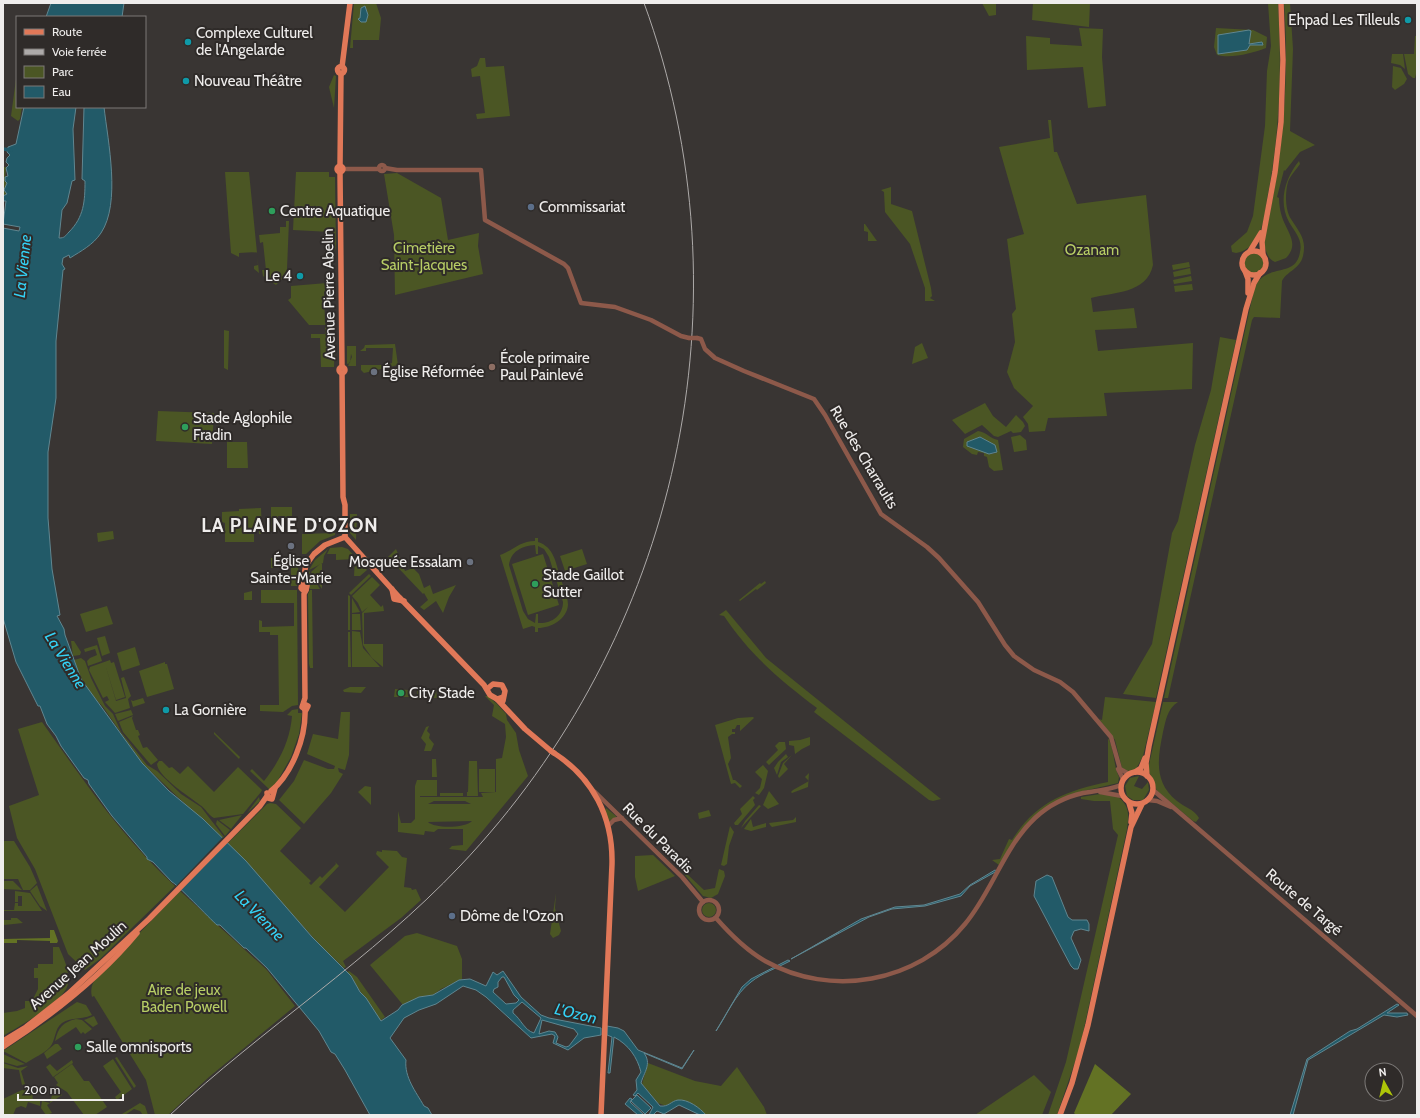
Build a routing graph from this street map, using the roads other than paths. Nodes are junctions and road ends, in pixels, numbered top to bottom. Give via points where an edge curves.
1 (350, 3) edge
2 (1281, 3) edge
3 (341, 169) junction
4 (1265, 225) junction
5 (1250, 251) junction
6 (1263, 255) junction
7 (1245, 270) junction
8 (1260, 273) junction
9 (1246, 309) junction
10 (342, 539) junction
11 (487, 686) junction
12 (500, 698) junction
13 (1149, 746) junction
14 (1117, 761) junction
15 (1132, 773) junction
16 (1147, 776) junction
17 (1122, 782) junction
18 (1153, 790) junction
19 (595, 792) junction
20 (1092, 792) junction
21 (1122, 796) junction
22 (1148, 800) junction
23 (1129, 803) junction
24 (1142, 804) junction
25 (1176, 810) junction
26 (622, 818) junction
27 (608, 826) junction
28 (1131, 827) junction
29 (703, 902) junction
30 (716, 918) junction
31 (149, 919) junction
32 (1416, 1015) edge
33 (3, 1041) edge
34 (3, 1048) edge
35 (601, 1115) edge
36 (1060, 1115) edge

1 - 3 main road, Avenue Pierre Abelin via 342,67 338,70 341,74
2 - 4 main road via 1281,122
3 - 10 main road, Avenue Pierre Abelin
3 - 14 street, Rue des Charraults, bridge via 481,170 485,220 564,264 568,268 581,303 615,307 651,320 681,336 701,339 705,349 715,358 814,399 881,514 939,558 978,602 1014,656 1073,692 1111,737
4 - 5 main road
4 - 6 main road
5 - 6 main road
5 - 7 main road via 1242,259
6 - 8 main road via 1266,265
7 - 8 main road via 1252,275
7 - 9 main road via 1249,283
8 - 9 main road
9 - 13 main road
10 - 11 main road via 352,545 398,597
10 - 31 main road, Avenue Jean Moulin via 325,545 306,565 305,704 303,727 296,755 270,795
11 - 12 main road via 489,694
11 - 12 main road via 502,685 505,691
12 - 19 main road via 505,709 533,737 579,773
13 - 15 main road via 1141,768
13 - 16 main road
14 - 15 street, Rue des Charraults via 1120,769
14 - 17 street
15 - 16 main road
15 - 17 main road
16 - 18 main road via 1153,784
17 - 20 street
17 - 21 main road
18 - 22 main road
18 - 25 street, Route de Targé
19 - 26 street, Rue du Paradis
19 - 27 main road
20 - 21 street
20 - 30 street via 1061,801 1030,823 975,911 955,936 915,965 891,975 858,981 829,981 802,976 755,955
21 - 23 main road
22 - 24 main road
22 - 25 street, Route de Targé via 1158,801
23 - 24 main road
23 - 28 main road via 1132,813
24 - 28 main road
25 - 32 street, Route de Targé
26 - 27 street via 614,820
26 - 29 street, Rue du Paradis via 682,877
27 - 35 main road via 612,855
28 - 36 main road via 1088,1025
29 - 30 street via 711,900 716,904 719,910
29 - 30 street via 699,912 703,918
31 - 33 main road, Avenue Jean Moulin via 68,994
31 - 34 main road, Avenue Jean Moulin via 73,997

